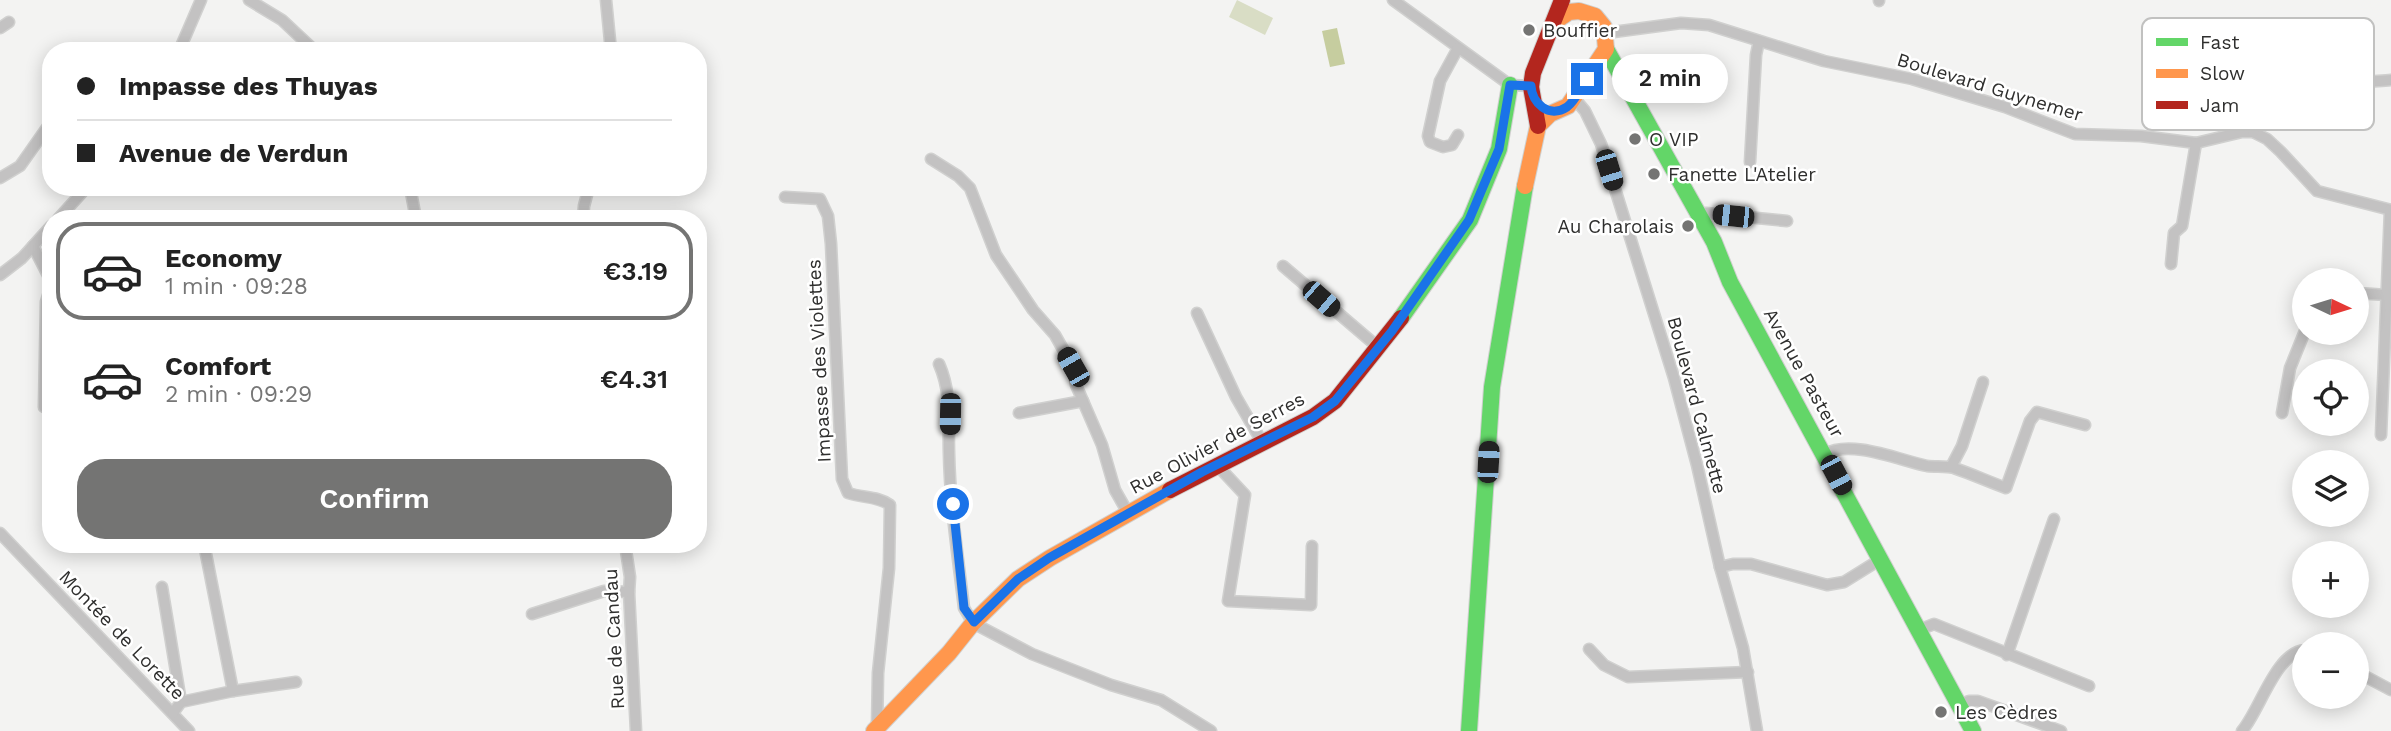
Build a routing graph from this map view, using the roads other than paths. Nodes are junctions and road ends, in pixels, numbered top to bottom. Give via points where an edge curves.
1 (201, 0) edge
2 (249, 0) edge
3 (606, 0) edge
4 (1393, 0) edge
5 (1562, 0) edge
6 (1574, 5) edge
7 (1557, 20) junction
8 (1606, 41) junction
9 (1759, 41) junction
10 (183, 42) edge
11 (305, 42) edge
12 (610, 42) edge
13 (1458, 48) junction
14 (1619, 72) junction
15 (1590, 74) junction
16 (1510, 85) junction
17 (1533, 94) junction
18 (1574, 98) junction
19 (1557, 111) junction
20 (1538, 126) junction
21 (2253, 132) joint
22 (42, 135) edge
23 (1458, 135) dead end
24 (2196, 144) junction
25 (931, 159) dead end
26 (1750, 162) dead end
27 (0, 178) edge
28 (78, 196) edge
29 (785, 197) dead end
30 (66, 210) edge
31 (2391, 210) edge
32 (1699, 217) junction
33 (1787, 221) dead end
34 (42, 236) edge
35 (33, 246) junction
36 (42, 264) edge
37 (2171, 264) dead end
38 (1283, 266) dead end
39 (0, 275) edge
40 (2370, 294) edge
41 (2387, 295) junction
42 (1197, 313) dead end
43 (2299, 345) edge
44 (1379, 348) junction
45 (939, 364) dead end
46 (2387, 378) edge
47 (1983, 382) dead end
48 (1083, 401) junction
49 (1019, 413) dead end
50 (2282, 413) dead end
51 (2085, 425) dead end
52 (2381, 435) dead end
53 (1262, 442) junction
54 (1825, 454) junction
55 (1217, 464) junction
56 (1951, 467) junction
57 (1128, 513) junction
58 (2054, 519) dead end
59 (0, 533) edge
60 (1312, 546) dead end
61 (206, 553) edge
62 (626, 553) edge
63 (1881, 559) junction
64 (1720, 567) junction
65 (162, 587) dead end
66 (629, 592) junction
67 (532, 614) dead end
68 (974, 622) junction
69 (1919, 630) junction
70 (1589, 649) dead end
71 (2007, 655) junction
72 (2292, 655) edge
73 (1748, 672) junction
74 (2369, 678) edge
75 (296, 682) dead end
76 (2089, 686) dead end
77 (2391, 690) edge
78 (233, 691) junction
79 (181, 702) junction
80 (1959, 705) junction
81 (173, 713) junction
82 (877, 730) edge
83 (189, 731) edge
84 (636, 731) edge
85 (1211, 731) edge
86 (1469, 731) edge
87 (1757, 731) edge
88 (1973, 731) edge
89 (2061, 731) edge
90 (2242, 731) edge

1 - 10 street
2 - 11 street via 282,20
3 - 12 street
4 - 13 street
5 - 7 street
6 - 7 street
6 - 8 street via 1600,21
7 - 17 street via 1531,79
8 - 9 street, Boulevard Guynemer via 1681,23 1709,25
8 - 14 street, Avenue Pasteur
8 - 15 street
9 - 24 street, Boulevard Guynemer via 1824,61 1912,79 2006,107 2075,134
9 - 26 street
13 - 16 street
13 - 23 street via 1440,81 1428,136 1430,142 1443,147 1452,145
14 - 15 street
14 - 32 street, Avenue Pasteur
15 - 18 street
16 - 17 street
16 - 44 street, Rue Olivier de Serres via 1499,149 1469,220
17 - 19 street via 1542,108
17 - 20 street
18 - 19 street
18 - 64 street, Boulevard Calmette via 1601,144 1674,378
19 - 20 street
20 - 86 street via 1492,387
21 - 24 street, Boulevard Guynemer
21 - 31 street via 2267,139 2317,191
22 - 27 street via 20,166
24 - 37 street
25 - 48 street via 970,188 996,255 1032,310 1055,335 1073,367
28 - 30 street
29 - 82 street, Impasse des Violettes via 820,199 828,216 842,479 848,493 890,505
31 - 41 street
32 - 33 street via 1706,213
32 - 54 street, Avenue Pasteur
34 - 35 street
35 - 36 street
35 - 39 street
38 - 44 street
40 - 41 street
41 - 46 street
42 - 53 street
43 - 50 street
44 - 53 street, Rue Olivier de Serres via 1326,409
45 - 68 street via 950,414 949,453 964,608
46 - 52 street
47 - 56 street
48 - 49 street
48 - 57 street
51 - 56 street via 2036,412 2006,488
53 - 55 street, Rue Olivier de Serres
54 - 56 street via 1845,448
54 - 63 street, Avenue Pasteur
55 - 57 street, Rue Olivier de Serres
55 - 60 street via 1245,495 1228,601 1311,605
57 - 68 street, Rue Olivier de Serres via 1018,579
58 - 71 street
59 - 81 street, Montée de Lorette
61 - 78 street
62 - 66 street, Rue de Candau
63 - 64 street via 1844,582 1827,585 1751,564
63 - 69 street, Avenue Pasteur
64 - 73 street, Boulevard Calmette
65 - 79 street
66 - 67 street via 604,591
66 - 84 street, Rue de Candau
68 - 82 street, Rue Olivier de Serres
68 - 85 street via 1032,654 1161,700
69 - 71 street via 1934,624
69 - 80 street, Avenue Pasteur
70 - 73 street via 1604,665 1628,677
71 - 76 street
72 - 90 street via 2273,676
73 - 87 street, Boulevard Calmette
74 - 77 street
75 - 78 street
78 - 79 street
79 - 81 street
80 - 88 street, Avenue Pasteur
80 - 89 street via 1978,701
81 - 83 street, Montée de Lorette

